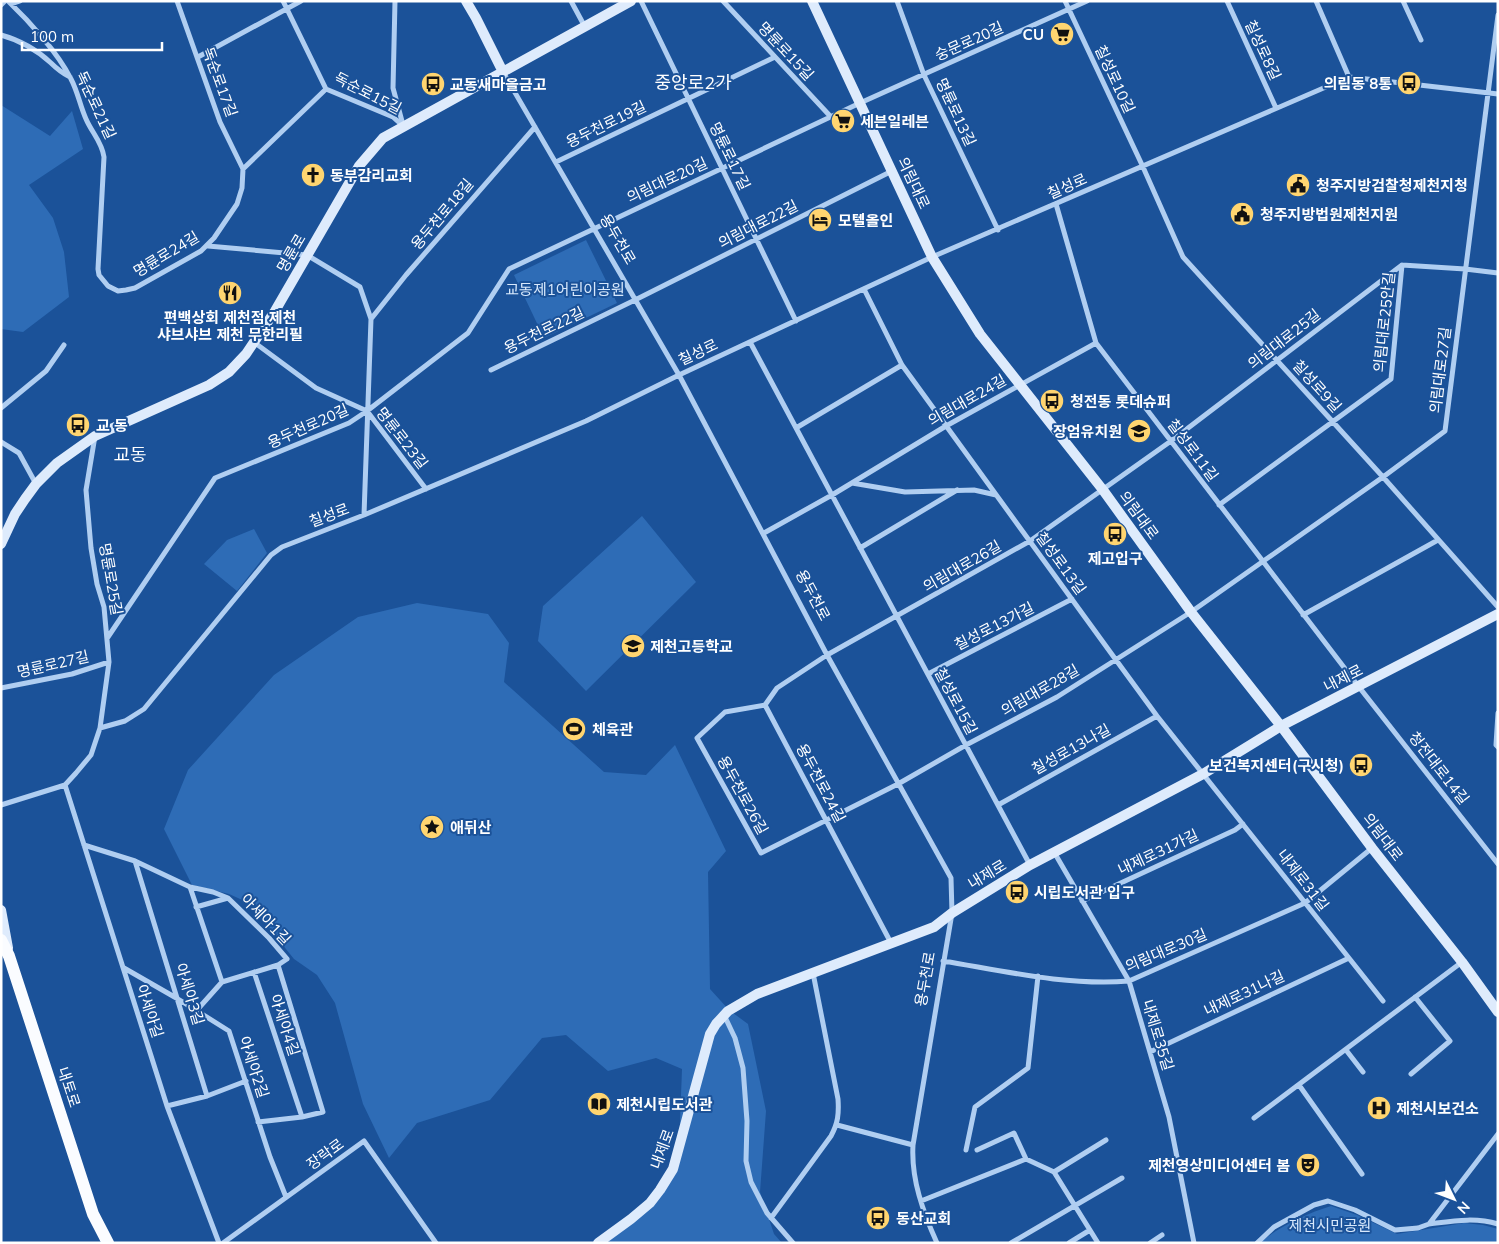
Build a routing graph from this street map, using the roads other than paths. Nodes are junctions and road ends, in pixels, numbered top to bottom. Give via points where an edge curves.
1 (20, 1) edge
2 (177, 1) edge
3 (283, 1) edge
4 (301, 1) edge
5 (395, 1) edge
6 (466, 1) edge
7 (571, 1) edge
8 (631, 1) edge
9 (641, 1) edge
10 (723, 1) edge
11 (812, 1) edge
12 (897, 1) edge
13 (1065, 1) edge
14 (1087, 1) edge
15 (1227, 1) edge
16 (1316, 1) edge
17 (1403, 1) edge
18 (8, 2) edge
19 (1, 5) edge
20 (286, 9) junction
21 (1069, 10) junction
22 (1498, 15) edge
23 (585, 27) junction
24 (1, 35) edge
25 (1421, 40) dead end
26 (198, 57) junction
27 (775, 57) junction
28 (503, 72) junction
29 (924, 74) junction
30 (1349, 77) junction
31 (70, 78) junction
32 (326, 89) junction
33 (1488, 92) junction
34 (1498, 94) edge
35 (688, 98) junction
36 (860, 103) junction
37 (1276, 108) junction
38 (831, 117) junction
39 (403, 126) junction
40 (535, 127) junction
41 (556, 162) junction
42 (1142, 166) junction
43 (722, 168) junction
44 (243, 169) junction
45 (892, 171) junction
46 (1056, 204) junction
47 (594, 228) junction
48 (998, 230) junction
49 (756, 239) junction
50 (208, 246) junction
51 (307, 255) junction
52 (932, 257) junction
53 (1402, 265) junction
54 (1465, 269) junction
55 (1498, 273) edge
56 (864, 289) junction
57 (118, 290) joint
58 (635, 300) junction
59 (371, 319) junction
60 (796, 321) junction
61 (750, 342) junction
62 (255, 343) junction
63 (1096, 343) junction
64 (64, 345) dead end
65 (1277, 360) junction
66 (902, 365) junction
67 (491, 370) dead end
68 (679, 375) junction
69 (1019, 385) junction
70 (1, 408) edge
71 (367, 411) junction
72 (1332, 422) junction
73 (946, 426) junction
74 (796, 428) junction
75 (95, 436) junction
76 (1170, 441) junction
77 (1, 442) edge
78 (1383, 477) junction
79 (852, 483) junction
80 (36, 484) junction
81 (426, 489) junction
82 (958, 490) junction
83 (1103, 490) junction
84 (832, 495) junction
85 (996, 495) junction
86 (1219, 505) junction
87 (364, 515) junction
88 (764, 533) junction
89 (1438, 540) junction
90 (1030, 542) junction
91 (1, 544) edge
92 (860, 548) junction
93 (1262, 560) junction
94 (1072, 600) junction
95 (1498, 607) edge
96 (1191, 612) junction
97 (1498, 614) edge
98 (1303, 615) junction
99 (897, 617) junction
100 (108, 636) junction
101 (827, 654) junction
102 (1116, 660) junction
103 (109, 662) junction
104 (928, 674) junction
105 (1359, 687) junction
106 (1, 688) edge
107 (765, 705) junction
108 (1498, 714) edge
109 (1157, 716) junction
110 (1281, 726) junction
111 (100, 728) junction
112 (966, 745) junction
113 (1497, 746) edge
114 (1203, 774) junction
115 (898, 784) junction
116 (64, 785) junction
117 (1, 805) edge
118 (998, 805) junction
119 (827, 821) junction
120 (1243, 824) junction
121 (84, 845) junction
122 (1372, 848) junction
123 (1054, 852) junction
124 (135, 861) junction
125 (1498, 864) edge
126 (1030, 865) junction
127 (190, 887) junction
128 (228, 898) junction
129 (1082, 901) junction
130 (1305, 903) junction
131 (196, 907) junction
132 (1, 910) edge
133 (952, 913) junction
134 (1, 940) edge
135 (892, 944) junction
136 (9, 956) junction
137 (1348, 958) junction
138 (943, 961) junction
139 (1462, 962) junction
140 (278, 965) junction
141 (124, 968) junction
142 (254, 972) junction
143 (813, 973) junction
144 (1038, 976) junction
145 (1129, 981) junction
146 (222, 982) junction
147 (1415, 997) junction
148 (178, 999) junction
149 (1383, 1001) dead end
150 (197, 1010) junction
151 (1498, 1012) edge
152 (724, 1015) junction
153 (1346, 1050) junction
154 (1150, 1052) junction
155 (1363, 1072) dead end
156 (1410, 1074) dead end
157 (246, 1082) junction
158 (1299, 1085) junction
159 (207, 1096) junction
160 (167, 1106) junction
161 (302, 1117) junction
162 (1254, 1118) dead end
163 (258, 1122) junction
164 (837, 1125) junction
165 (1498, 1134) edge
166 (1106, 1140) dead end
167 (913, 1146) junction
168 (966, 1150) dead end
169 (978, 1150) dead end
170 (1026, 1159) junction
171 (1054, 1172) junction
172 (1362, 1174) dead end
173 (1122, 1178) dead end
174 (286, 1198) junction
175 (922, 1201) junction
176 (1075, 1206) junction
177 (771, 1218) junction
178 (1429, 1224) junction
179 (1498, 1224) edge
180 (1090, 1230) junction
181 (1162, 1235) dead end
182 (108, 1243) edge
183 (219, 1243) edge
184 (223, 1243) edge
185 (436, 1243) edge
186 (598, 1243) edge
187 (794, 1243) edge
188 (937, 1243) edge
189 (1011, 1243) edge
190 (1069, 1243) edge
191 (1098, 1243) edge
192 (1150, 1243) edge
193 (1194, 1243) edge
194 (1257, 1243) edge

1 - 18 street
2 - 26 street, 독순로17길
3 - 20 street, 독순로15길
4 - 20 street
5 - 39 street via 393,88
6 - 28 street, 용두천로
7 - 23 street
8 - 23 street, 명륜로
9 - 35 street, 명륜로17길
10 - 27 street, 명륜로15길
11 - 36 street, 의림대로
12 - 29 street, 명륜로13길
13 - 21 street, 칠성로10길
14 - 21 street, 숭문로20길
15 - 37 street, 칠성로8길
16 - 30 street
17 - 25 street
18 - 19 street
18 - 31 street, 독순로21길 via 30,23
20 - 26 street
20 - 32 street, 독순로15길
21 - 29 street, 숭문로20길
21 - 42 street, 칠성로10길
22 - 33 street, 의림대로27길
23 - 28 street, 명륜로
24 - 31 street via 36,51
26 - 44 street, 독순로17길 via 220,122
27 - 35 street, 용두천로19길
27 - 38 street, 명륜로15길
28 - 39 street, 명륜로
28 - 40 street, 용두천로
29 - 36 street, 숭문로20길
29 - 48 street, 명륜로13길
30 - 33 street, 칠성로
30 - 37 street, 칠성로
31 - 57 street, 독순로21길 via 81,109 103,149 98,269 108,286
32 - 39 street, 독순로15길 via 393,117
32 - 44 street
33 - 34 street, 칠성로
33 - 54 street, 의림대로27길
35 - 41 street, 용두천로19길
35 - 43 street, 명륜로17길
36 - 38 street, 의림대로20길
36 - 45 street, 의림대로
37 - 42 street, 칠성로
38 - 43 street, 의림대로20길
39 - 51 street, 명륜로 via 372,148
40 - 41 street, 용두천로
40 - 59 street, 용두천로18길
41 - 47 street, 용두천로
42 - 46 street, 칠성로
42 - 65 street, 칠성로9길 via 1183,257
43 - 47 street, 의림대로20길
43 - 49 street, 명륜로17길
44 - 50 street, 명륜로24길 via 237,204
45 - 49 street, 의림대로22길
45 - 52 street, 의림대로
46 - 48 street, 칠성로
46 - 63 street, 칠성로11길
47 - 58 street, 용두천로
47 - 71 street, 용두천로20길 via 509,269 468,333
48 - 52 street, 칠성로
49 - 58 street, 의림대로22길
49 - 60 street, 명륜로17길
50 - 51 street
50 - 57 street, 명륜로24길 via 135,288
51 - 59 street via 360,287
51 - 62 street, 명륜로
52 - 56 street, 칠성로
52 - 69 street, 의림대로 via 980,334
53 - 54 street
53 - 65 street, 의림대로25길
53 - 72 street, 의림대로25안길 via 1391,380
54 - 55 street
54 - 78 street, 의림대로27길 via 1445,431
56 - 60 street, 칠성로
56 - 66 street, 칠성로13길
58 - 67 street, 용두천로22길
58 - 68 street, 용두천로
59 - 71 street
60 - 61 street, 칠성로
61 - 68 street, 칠성로
61 - 74 street, 칠성로15길
62 - 71 street, 명륜로23길 via 316,388
62 - 75 street, 명륜로 via 229,372 209,385
63 - 69 street, 의림대로24길
63 - 76 street, 칠성로11길
64 - 70 street via 46,372
65 - 72 street, 칠성로9길
65 - 76 street, 의림대로25길
66 - 73 street, 칠성로13길
66 - 74 street
68 - 81 street, 칠성로 via 586,421
68 - 88 street, 용두천로
69 - 73 street, 의림대로24길
69 - 83 street, 의림대로
71 - 81 street, 명륜로23길
71 - 87 street
71 - 100 street, 용두천로20길 via 349,423 215,478
72 - 78 street, 칠성로9길
72 - 86 street, 의림대로25안길
73 - 79 street, 의림대로24길
73 - 85 street, 칠성로13길
74 - 84 street, 칠성로15길
75 - 80 street, 명륜로 via 57,463
75 - 100 street, 명륜로25길 via 86,490 91,548
76 - 83 street, 의림대로25길
76 - 86 street, 칠성로11길
77 - 80 street via 19,453
78 - 89 street, 칠성로9길
78 - 93 street, 의림대로27길
79 - 82 street via 906,492
79 - 84 street, 의림대로24길
80 - 91 street, 명륜로 via 15,514
81 - 87 street, 칠성로
82 - 85 street
82 - 92 street
83 - 90 street, 의림대로26길
83 - 96 street, 의림대로
84 - 88 street, 의림대로24길
84 - 92 street, 칠성로15길
85 - 90 street, 칠성로13길
86 - 93 street, 칠성로11길
87 - 111 street, 칠성로 via 282,547 271,556 144,709 125,721
88 - 101 street, 용두천로
89 - 95 street, 칠성로9길
89 - 98 street
90 - 94 street, 칠성로13길
90 - 99 street, 의림대로26길
92 - 99 street, 칠성로15길
93 - 96 street, 의림대로27길
93 - 98 street, 칠성로11길
94 - 102 street, 칠성로13길
94 - 104 street, 칠성로13가길
96 - 102 street, 의림대로28길
96 - 110 street, 의림대로
97 - 105 street, 내제로
98 - 105 street, 칠성로11길
99 - 101 street, 의림대로26길
99 - 104 street, 칠성로15길
100 - 103 street, 명륜로25길
101 - 107 street via 777,688
101 - 115 street, 용두천로
102 - 109 street, 칠성로13길
102 - 112 street, 의림대로28길 via 1057,697
103 - 106 street, 명륜로27길 via 72,674
103 - 111 street, 명륜로25길
104 - 112 street, 칠성로15길
105 - 110 street, 내제로
105 - 125 street, 청전대로14길
107 - 119 street, 용두천로24길
107 - 119 street, 용두천로26길 via 725,712 697,738 761,852
108 - 113 street
109 - 114 street, 칠성로13길
109 - 118 street, 칠성로13나길
110 - 114 street, 내제로
110 - 122 street, 의림대로
111 - 116 street via 91,756
112 - 115 street, 의림대로28길
112 - 118 street, 칠성로15길
114 - 120 street, 내제로31길
114 - 123 street, 내제로
115 - 119 street, 용두천로26길
115 - 133 street, 용두천로 via 951,878
116 - 117 street
116 - 121 street, 아세아길
118 - 126 street, 칠성로15길
119 - 135 street, 용두천로24길
120 - 129 street, 내제로31가길
120 - 130 street, 내제로31길
121 - 124 street
121 - 141 street, 아세아길
122 - 130 street, 의림대로30길
122 - 139 street, 의림대로
123 - 126 street, 내제로
123 - 129 street, 내제로35길
124 - 127 street
124 - 148 street, 아세아3길
126 - 133 street, 내제로
127 - 128 street
127 - 131 street
128 - 131 street, 아세아1길
128 - 140 street, 아세아1길 via 287,959
129 - 145 street, 내제로35길
130 - 137 street, 내제로31길
130 - 145 street, 의림대로30길
131 - 146 street
132 - 136 street
133 - 135 street, 내제로 via 934,927
133 - 138 street, 용두천로
134 - 136 main road, 내토로
135 - 143 street, 내제로
136 - 182 main road, 내토로 via 93,1214
137 - 149 street, 내제로31길
137 - 154 street, 내제로31나길
138 - 144 street, 의림대로30길
138 - 167 street, 용두천로
139 - 147 street
139 - 151 street, 의림대로
140 - 142 street
140 - 161 street, 아세아1길 via 323,1107 322,1114
141 - 148 street, 아세아2길
141 - 160 street, 아세아길
142 - 146 street
142 - 161 street, 아세아4길
143 - 152 street, 내제로 via 757,994
143 - 164 street via 838,1099
144 - 145 street, 의림대로30길 via 1103,983
144 - 168 street via 1028,1068 975,1106
145 - 154 street, 내제로35길
146 - 150 street
147 - 153 street
147 - 156 street via 1450,1041
148 - 150 street, 아세아2길
148 - 159 street, 아세아3길
150 - 157 street, 아세아2길 via 229,1031
152 - 177 street via 736,1038 743,1068 746,1160 751,1182
152 - 186 street, 내제로 via 710,1034 672,1169 650,1203
153 - 155 street
153 - 158 street
154 - 193 street, 내제로35길 via 1169,1117
157 - 159 street
157 - 163 street, 아세아2길
158 - 162 street
158 - 172 street
159 - 160 street
160 - 183 street, 아세아길
161 - 163 street
163 - 174 street, 아세아2길
164 - 167 street
164 - 177 street
165 - 178 street
166 - 171 street
167 - 175 street, 용두천로 via 912,1163
169 - 170 street via 1014,1133
170 - 171 street
170 - 175 street
171 - 176 street
173 - 176 street
174 - 184 street, 장락로
174 - 185 street, 장락로 via 364,1141
175 - 188 street, 용두천로
176 - 180 street
176 - 189 street
177 - 187 street
178 - 179 street via 1467,1220
178 - 194 street via 1395,1230 1328,1201 1274,1226
180 - 190 street
180 - 191 street
181 - 192 street

